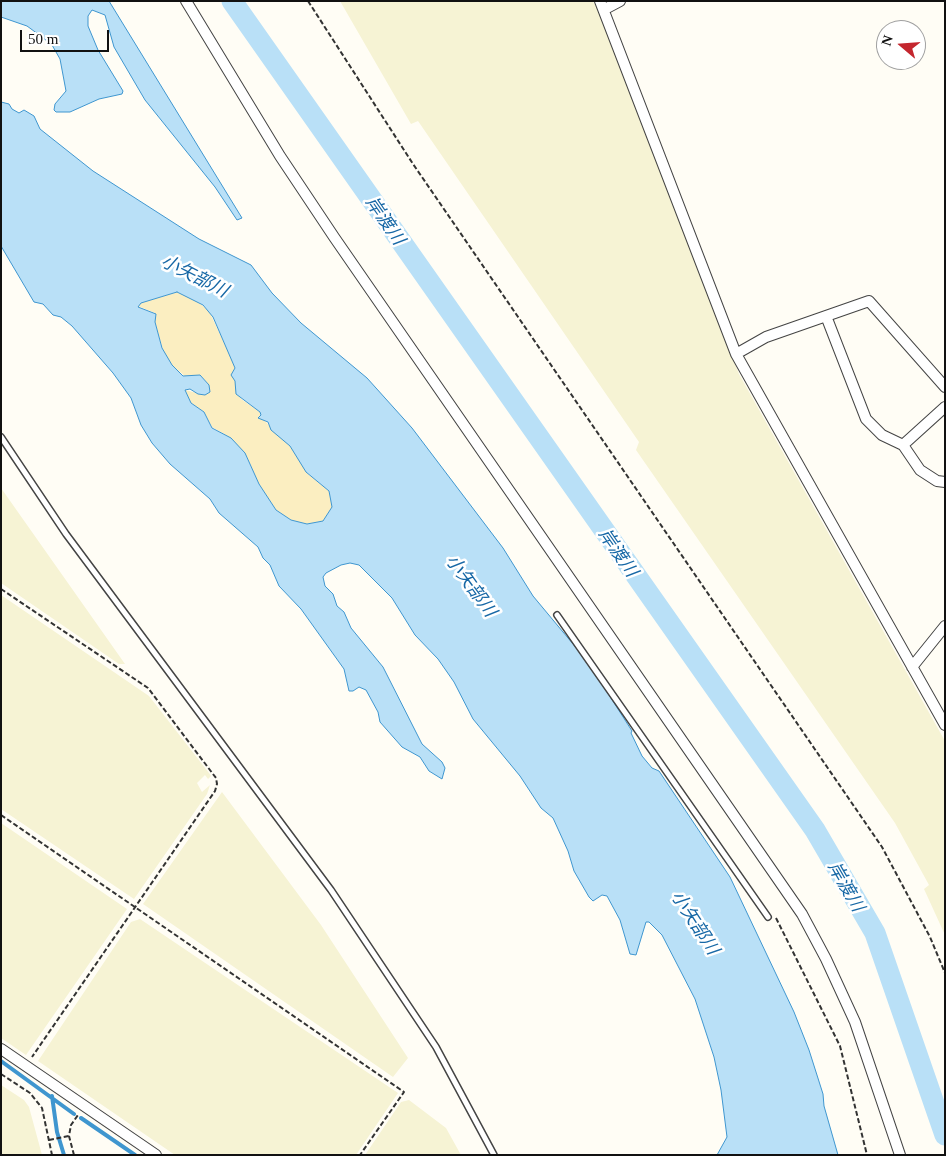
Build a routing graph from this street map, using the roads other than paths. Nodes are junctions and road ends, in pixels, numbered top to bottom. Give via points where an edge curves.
1 (186, 1) edge
2 (620, 1) edge
3 (603, 5) edge
4 (826, 316) junction
5 (736, 354) junction
6 (945, 387) edge
7 (945, 407) edge
8 (1, 437) edge
9 (903, 445) junction
10 (945, 482) edge
11 (557, 615) dead end
12 (945, 626) edge
13 (912, 668) junction
14 (945, 725) edge
15 (768, 917) road end
16 (1, 1049) edge
17 (156, 1155) edge
18 (494, 1155) edge
19 (900, 1155) edge

1 - 19 street via 280,156 334,237 802,914 855,1022
2 - 3 street
3 - 5 street
4 - 5 street via 766,337
4 - 6 street via 868,301
4 - 9 street via 866,420 882,435
5 - 13 street
7 - 9 street
8 - 18 lane via 72,542 331,890 436,1047
9 - 10 street via 920,470 937,482
11 - 15 lane
12 - 13 street
13 - 14 street
16 - 17 street

